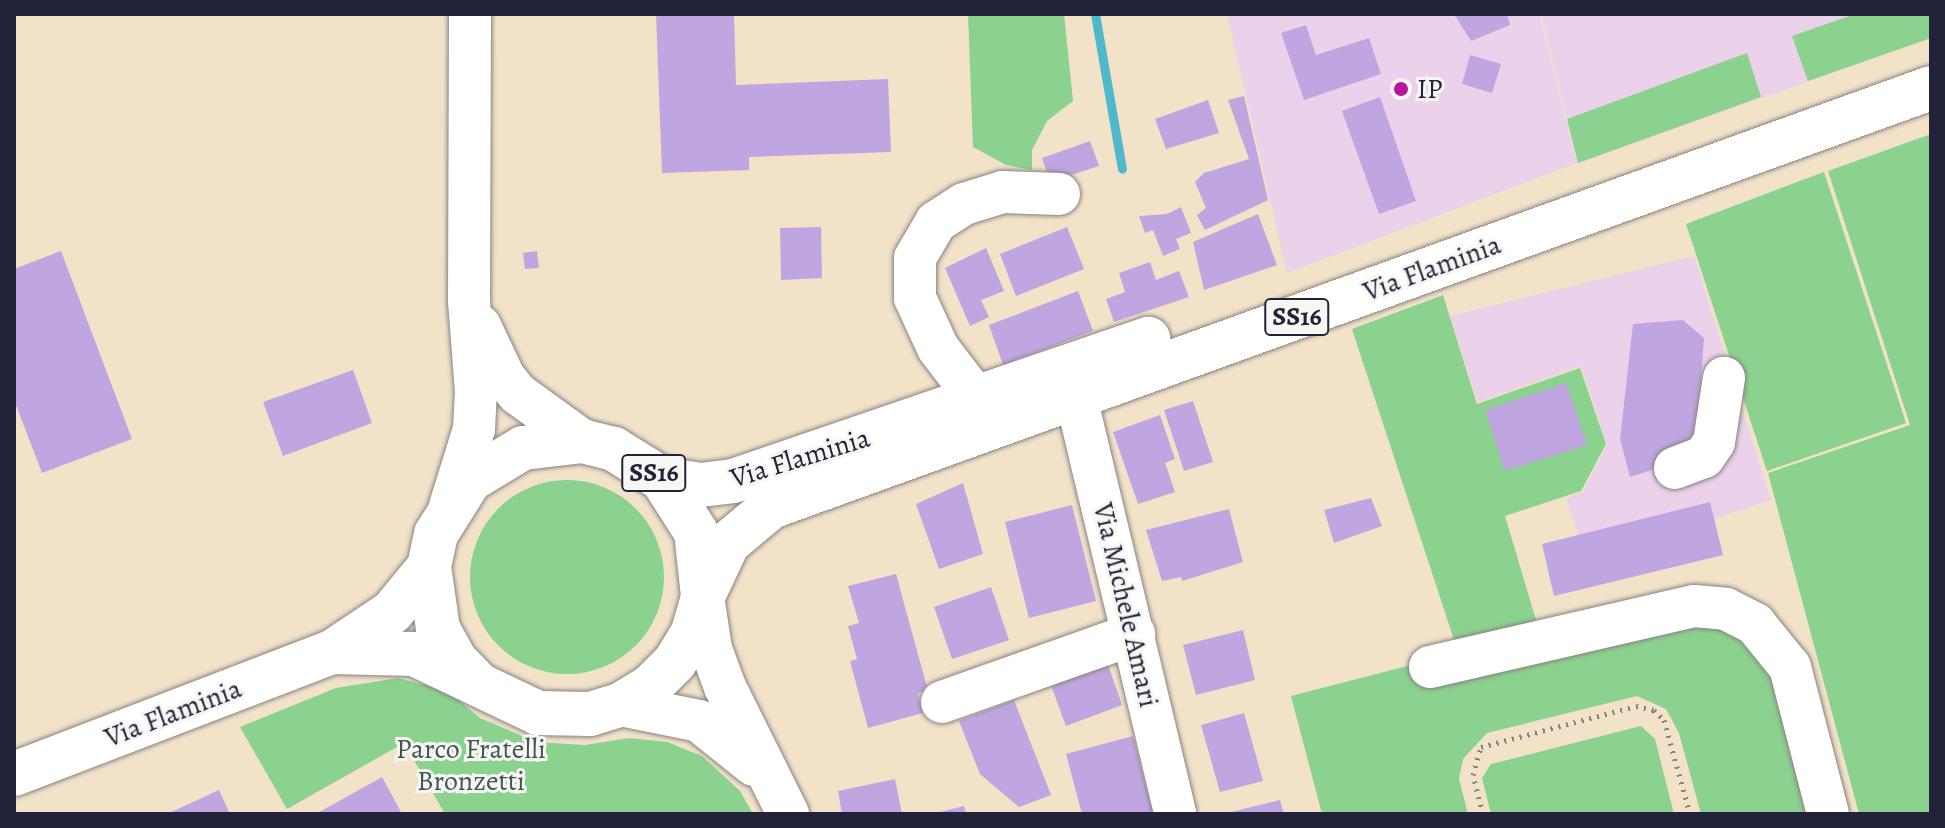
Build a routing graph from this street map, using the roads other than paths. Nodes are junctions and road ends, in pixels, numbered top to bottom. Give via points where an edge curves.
1 (470, 14) edge
2 (1931, 61) edge
3 (1931, 88) edge
4 (1059, 194) dead end
5 (469, 300) junction
6 (1724, 378) dead end
7 (1076, 397) junction
8 (977, 399) junction
9 (583, 441) junction
10 (1675, 468) dead end
11 (662, 479) junction
12 (450, 506) junction
13 (429, 567) junction
14 (703, 596) junction
15 (1134, 634) junction
16 (332, 652) junction
17 (1430, 667) dead end
18 (478, 684) junction
19 (942, 702) dead end
20 (620, 705) junction
21 (14, 774) edge
22 (767, 776) junction
23 (788, 814) edge
24 (1175, 814) edge
25 (1828, 814) edge

1 - 5 street
2 - 8 main road, Via Flaminia / SS16
3 - 7 main road, Via Flaminia / SS16
4 - 8 street via 1003,192 964,204 936,222 915,258 915,298 938,348
5 - 9 street via 504,377 549,420
5 - 12 street via 474,429
6 - 10 street via 1714,442 1704,457
7 - 14 main road, Via Flaminia / SS16 via 771,507 728,543
7 - 15 street, Via Michele Amari
8 - 11 main road, Via Flaminia / SS16 via 733,481 701,485
9 - 11 main road, SS16 via 626,455
9 - 12 main road, SS16 via 523,448 487,465
11 - 14 main road, SS16 via 696,532
12 - 13 main road, SS16
13 - 16 main road, Via Flaminia / SS16 via 392,612
13 - 18 main road, SS16 via 438,629 456,661
14 - 20 main road, SS16 via 693,632 675,662 650,687
14 - 22 street via 711,649
15 - 19 street
15 - 24 street, Via Michele Amari
16 - 18 main road, Via Flaminia / SS16 via 414,654
16 - 21 main road, Via Flaminia / SS16
17 - 25 street via 1694,606 1726,609 1755,624 1790,667
18 - 20 main road, SS16 via 507,703 538,713 590,714
20 - 22 street via 699,721
22 - 23 street

